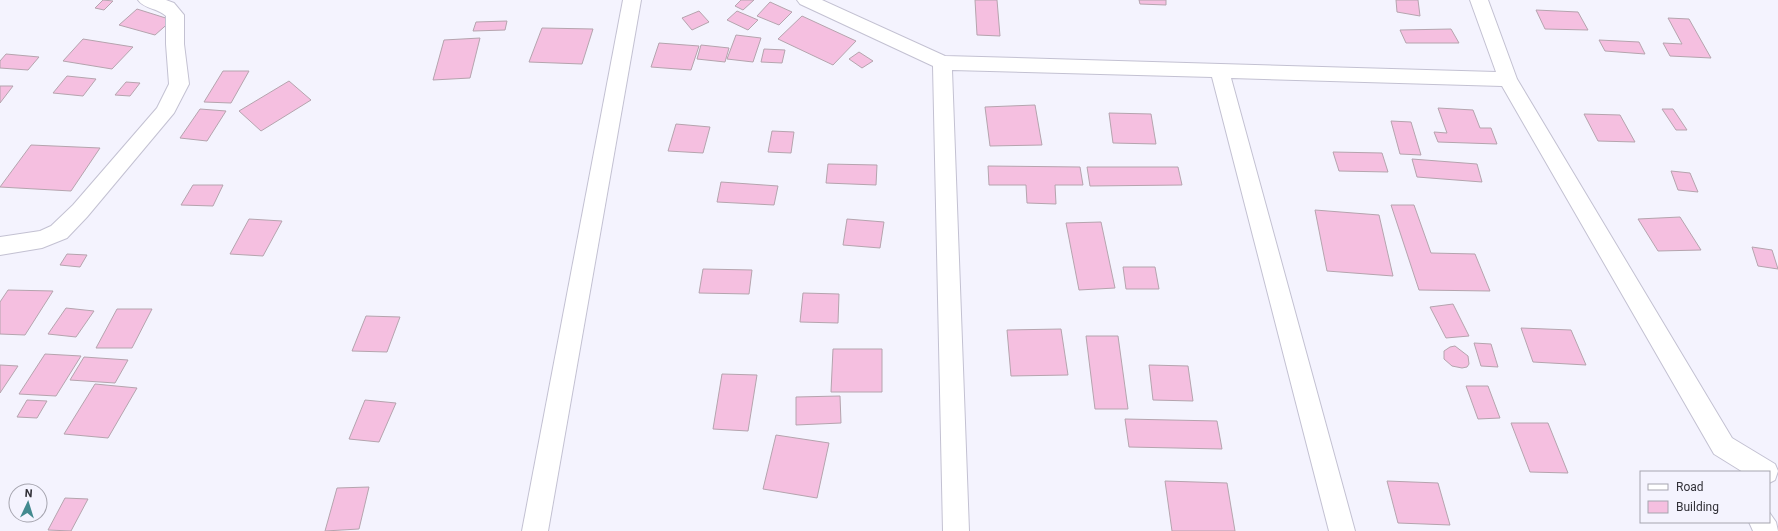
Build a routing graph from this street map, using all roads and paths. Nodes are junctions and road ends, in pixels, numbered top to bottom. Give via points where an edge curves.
1 (147, 0) edge
2 (632, 0) edge
3 (806, 0) edge
4 (1479, 0) edge
5 (942, 64) junction
6 (1220, 71) junction
7 (1508, 79) junction
8 (0, 246) edge
9 (1723, 446) junction
10 (1736, 471) edge
11 (1764, 471) edge
12 (535, 531) edge
13 (956, 531) edge
14 (1342, 531) edge

1 - 8 street via 168,7 175,15 179,84 164,113 60,232 42,240
2 - 12 street
3 - 5 street
4 - 7 street
5 - 6 street
5 - 13 street
6 - 7 street
6 - 14 street
7 - 9 street
9 - 10 street
9 - 11 street

